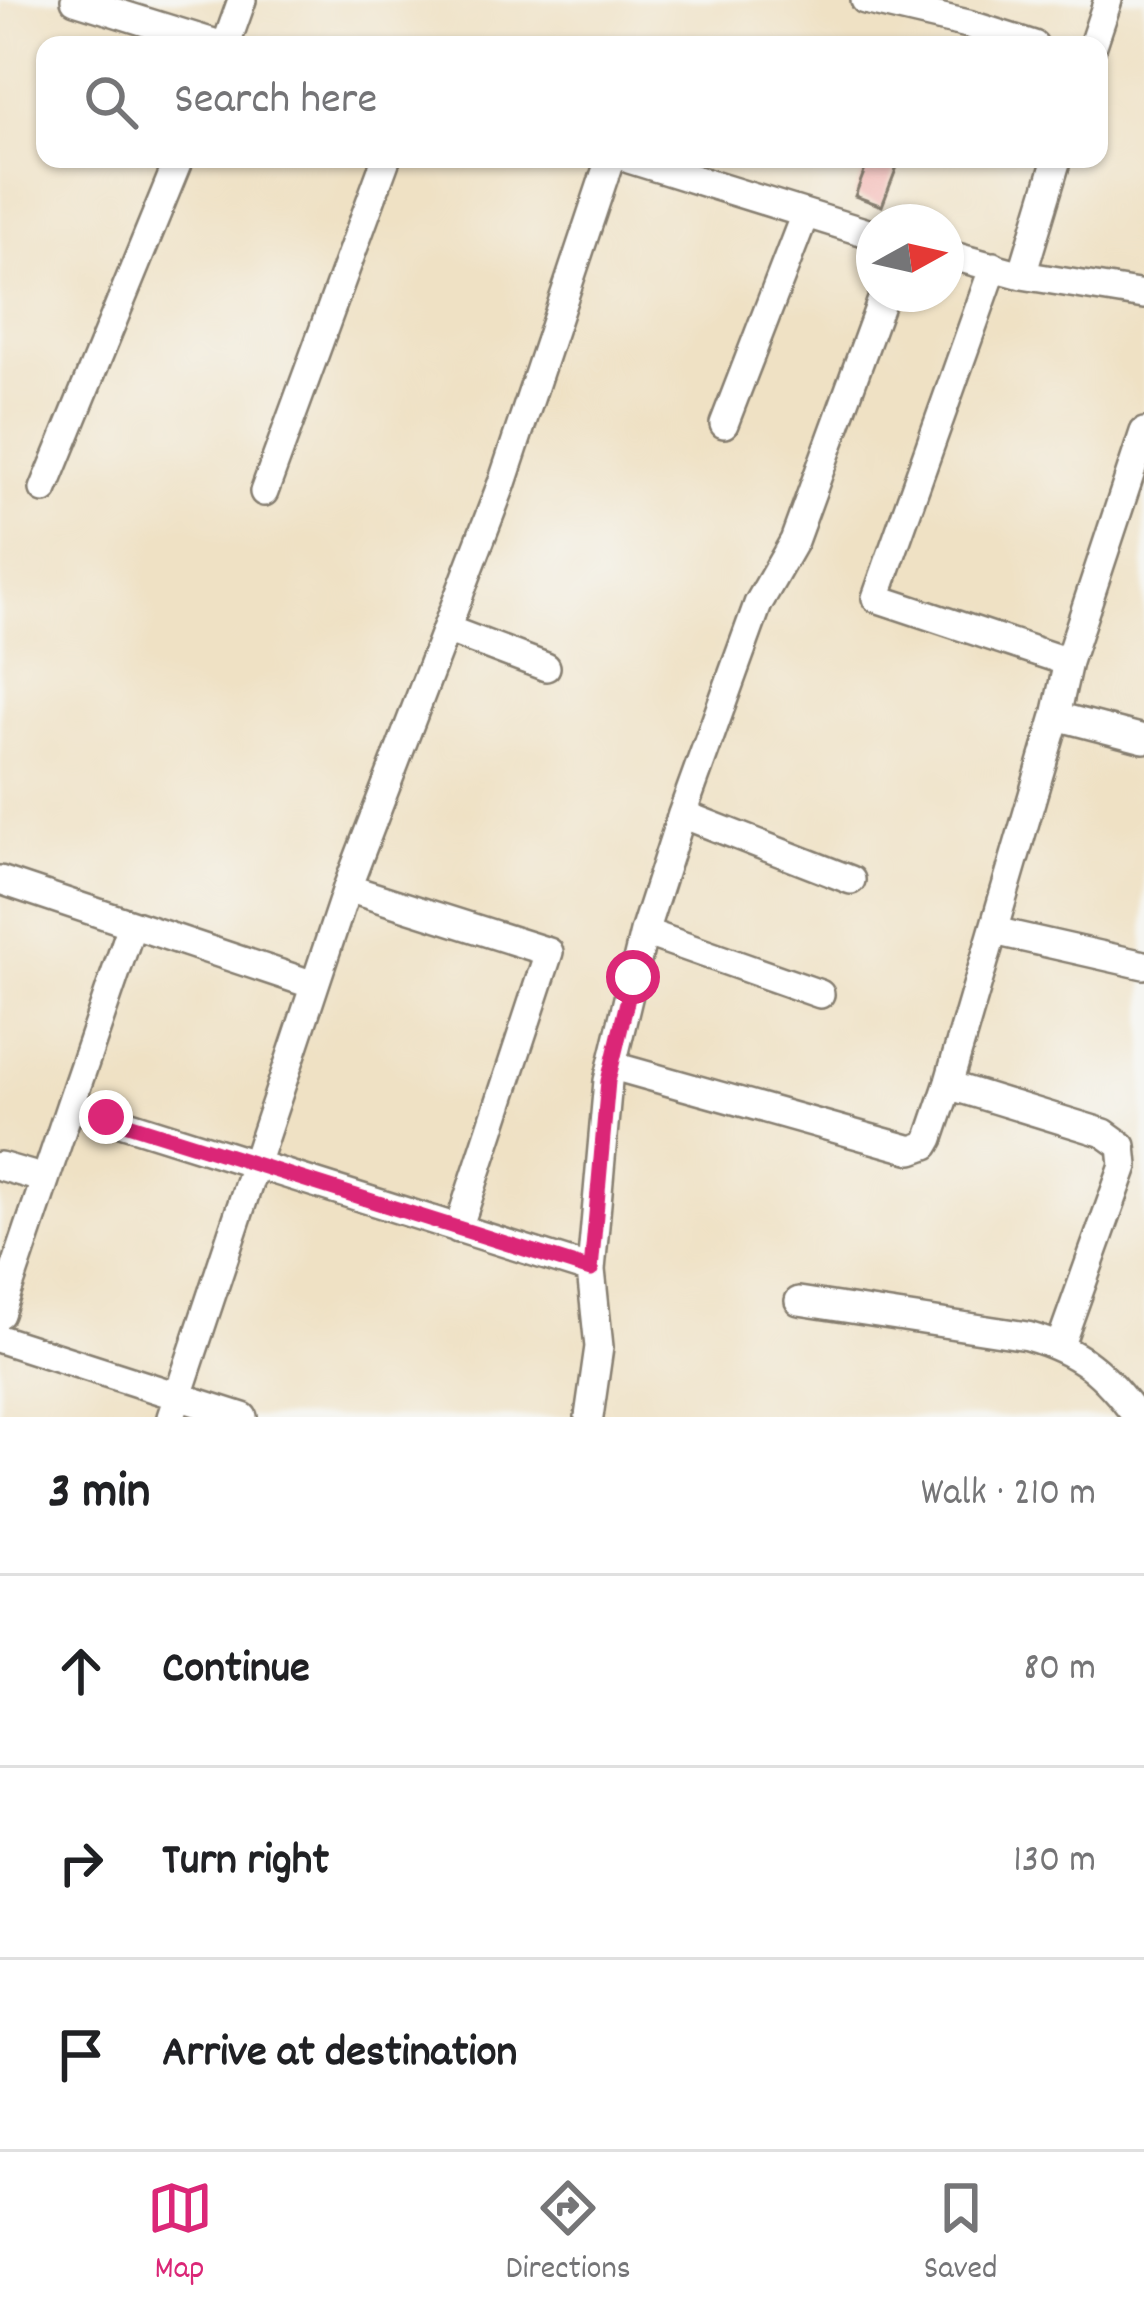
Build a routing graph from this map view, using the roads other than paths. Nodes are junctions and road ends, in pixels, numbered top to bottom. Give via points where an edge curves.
1 (75, 0) edge
2 (242, 0) edge
3 (865, 0) edge
4 (1108, 0) edge
5 (972, 12) edge
6 (193, 36) edge
7 (227, 36) edge
8 (1017, 36) edge
9 (1096, 36) edge
10 (175, 168) edge
11 (383, 168) edge
12 (607, 168) edge
13 (658, 168) edge
14 (1055, 168) edge
15 (805, 214) junction
16 (856, 230) edge
17 (964, 258) edge
18 (994, 266) junction
19 (1022, 275) junction
20 (1144, 295) edge
21 (877, 312) edge
22 (724, 424) dead end
23 (1144, 432) edge
24 (44, 489) dead end
25 (264, 492) dead end
26 (446, 629) junction
27 (1068, 662) junction
28 (546, 667) dead end
29 (1056, 716) junction
30 (1144, 739) edge
31 (682, 814) junction
32 (0, 880) edge
33 (851, 880) dead end
34 (346, 888) junction
35 (132, 925) junction
36 (994, 931) junction
37 (644, 932) junction
38 (1144, 964) edge
39 (314, 985) junction
40 (820, 994) dead end
41 (613, 1066) junction
42 (948, 1085) junction
43 (70, 1106) junction
44 (254, 1163) junction
45 (0, 1166) edge
46 (45, 1179) junction
47 (458, 1229) junction
48 (591, 1270) junction
49 (799, 1301) dead end
50 (0, 1314) edge
51 (0, 1339) edge
52 (1060, 1345) junction
53 (175, 1406) edge
54 (243, 1417) edge
55 (589, 1417) edge
56 (1137, 1417) edge

1 - 6 street
2 - 7 street
3 - 5 street
4 - 9 street
5 - 8 street
10 - 24 street
11 - 25 street
12 - 26 street
13 - 15 street
14 - 19 street
15 - 16 street
15 - 22 street
17 - 18 street
18 - 19 street
18 - 27 street via 876,598
19 - 20 street
21 - 31 street
23 - 27 street
26 - 28 street
26 - 34 street
27 - 29 street
29 - 30 street
29 - 36 street
31 - 33 street
31 - 37 street
32 - 35 street
34 - 39 street
34 - 47 street via 549,952
35 - 39 street
35 - 43 street
36 - 38 street
36 - 42 street
37 - 40 street
37 - 41 street
39 - 44 street
41 - 42 street via 912,1150 931,1138
41 - 48 street
42 - 52 street via 1122,1145 1124,1166
43 - 44 street
43 - 46 street
44 - 47 street
44 - 53 street
45 - 46 street
46 - 50 street
47 - 48 street
48 - 55 street via 598,1347
49 - 52 street
51 - 53 street
52 - 56 street via 1086,1360
53 - 54 street

